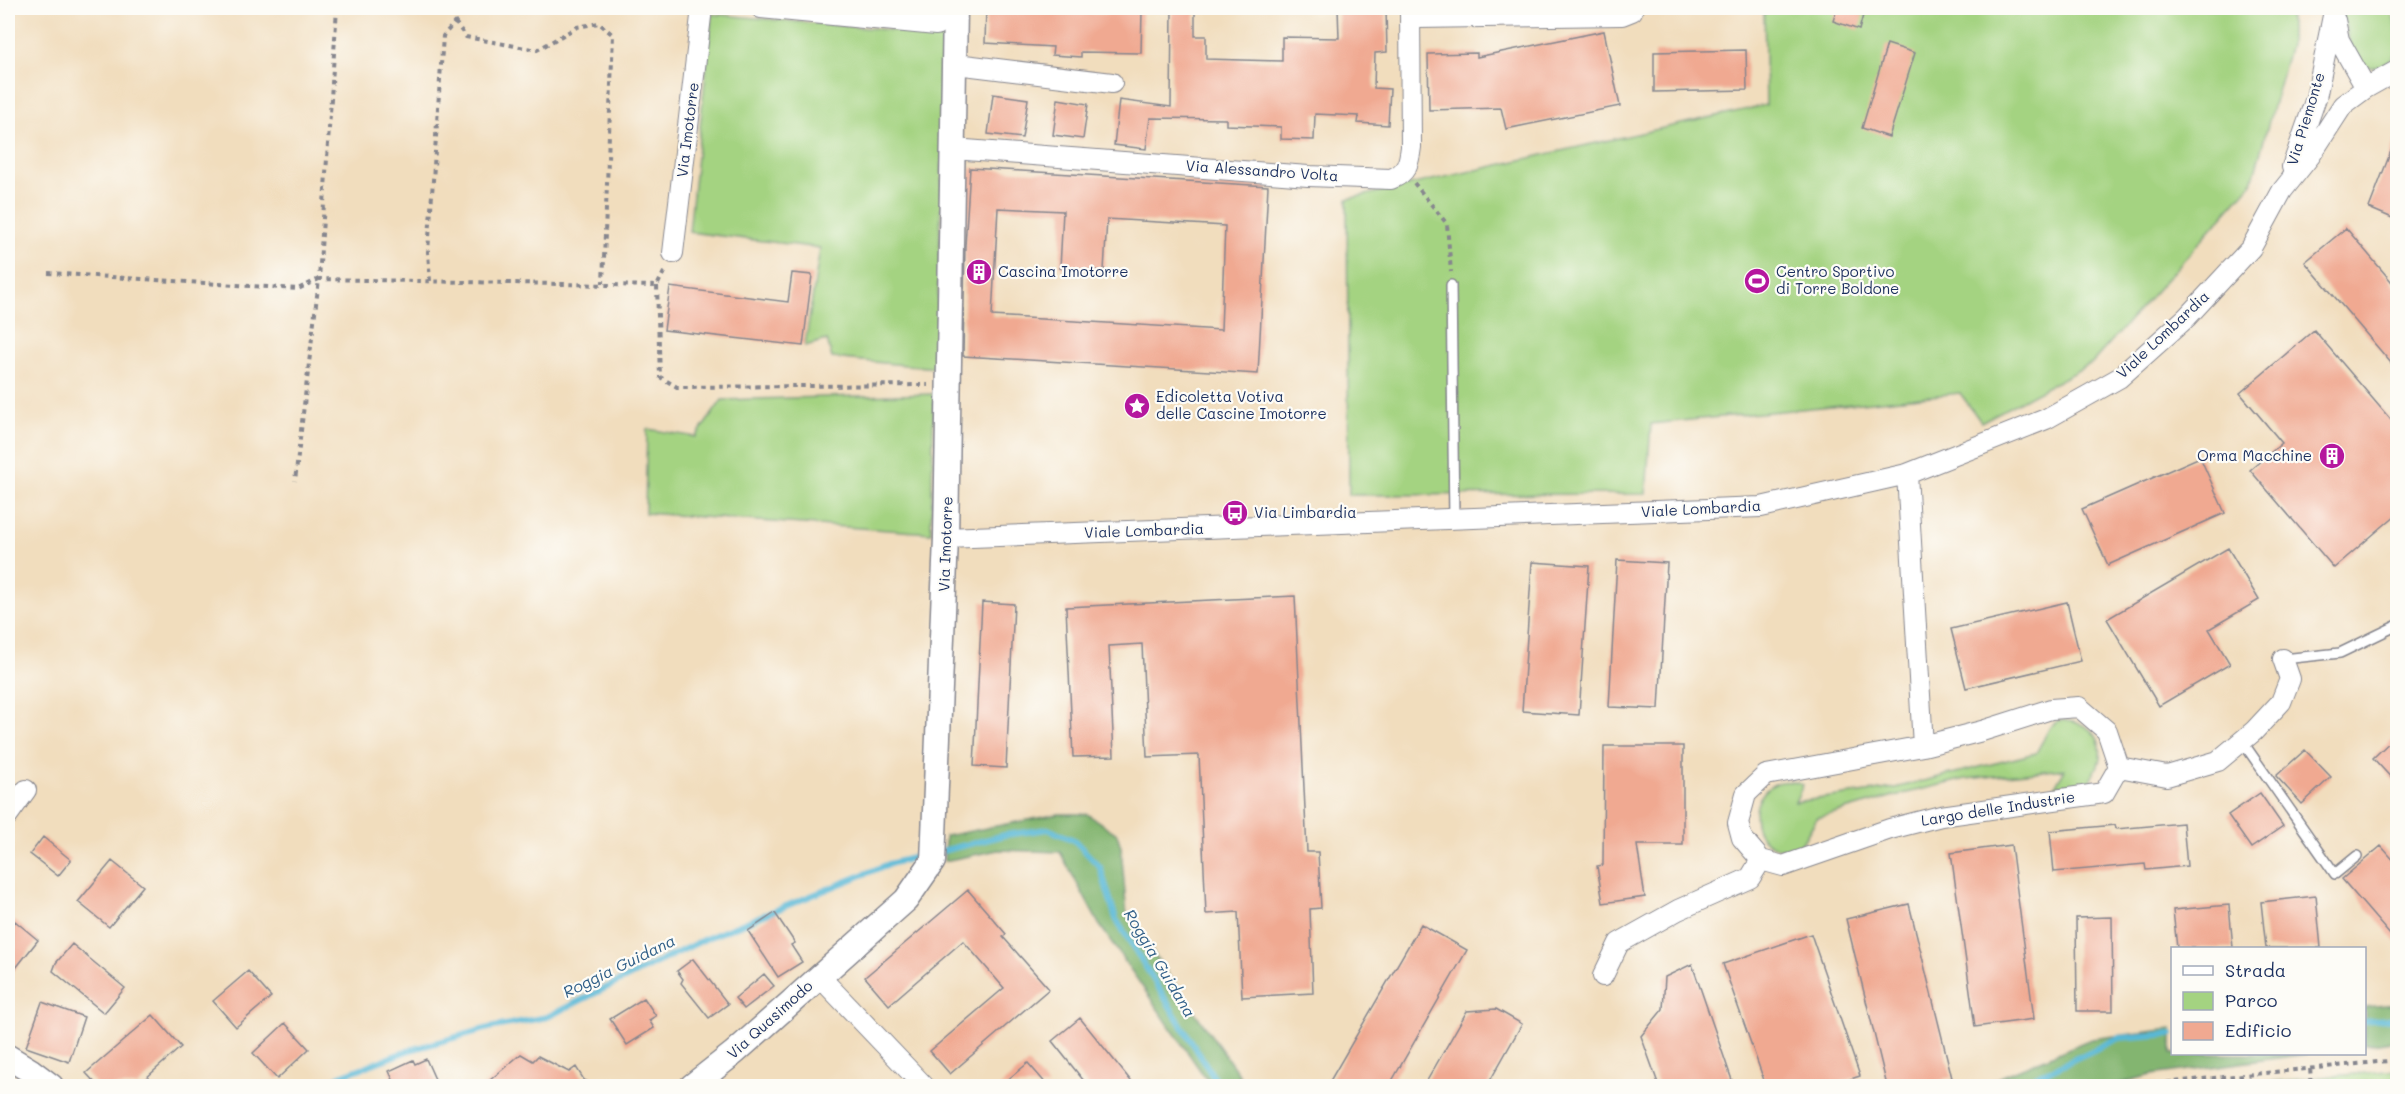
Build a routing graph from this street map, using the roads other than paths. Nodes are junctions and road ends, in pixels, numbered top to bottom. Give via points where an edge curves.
1 (702, 8) edge
2 (761, 8) edge
3 (955, 8) edge
4 (1633, 8) edge
5 (2334, 9) edge
6 (1410, 11) edge
7 (956, 64) junction
8 (2397, 70) edge
9 (1112, 83) dead end
10 (2366, 88) junction
11 (953, 149) junction
12 (2282, 191) junction
13 (673, 253) road end
14 (1451, 285) road end
15 (1907, 474) junction
16 (1454, 519) junction
17 (946, 538) junction
18 (2397, 625) edge
19 (2283, 659) joint
20 (2242, 741) junction
21 (1923, 746) junction
22 (2119, 766) junction
23 (26, 790) dead end
24 (8, 815) edge
25 (2357, 856) dead end
26 (1761, 860) junction
27 (819, 976) junction
28 (1603, 976) dead end
29 (8, 1057) edge
30 (51, 1086) edge
31 (692, 1086) edge
32 (924, 1086) edge

1 - 13 street, Via Imotorre
2 - 3 street, Via Imotorre via 936,25
3 - 7 street, Via Imotorre
4 - 6 street via 1622,15 1417,18
5 - 10 street, Via Piemonte via 2339,40
5 - 12 street, Via Piemonte via 2316,98
6 - 11 street, Via Alessandro Volta via 1411,147 1404,171 1391,178 1308,176
7 - 9 street
7 - 11 street, Via Imotorre
8 - 10 street, Viale Lombardia
10 - 12 street, Viale Lombardia via 2343,105
11 - 17 street, Via Imotorre
12 - 15 street, Viale Lombardia via 2251,248 2186,318 2119,378 2046,419
14 - 16 lane
15 - 16 street, Viale Lombardia via 1761,507
15 - 21 street
16 - 17 street, Viale Lombardia
17 - 27 street, Via Imotorre via 933,861 906,900
18 - 19 lane via 2340,653
19 - 20 street via 2290,679 2281,702
20 - 22 street via 2218,761 2167,776
20 - 25 lane via 2335,874
21 - 22 street via 2051,709 2079,707 2107,731
21 - 26 street via 1766,775 1746,794 1738,823 1743,838
22 - 26 street, Largo delle Industrie via 2104,794 1941,816 1783,866
23 - 24 street
26 - 28 street via 1750,878 1678,910 1619,943
27 - 31 street, Via Quasimodo
27 - 32 street
29 - 30 street

